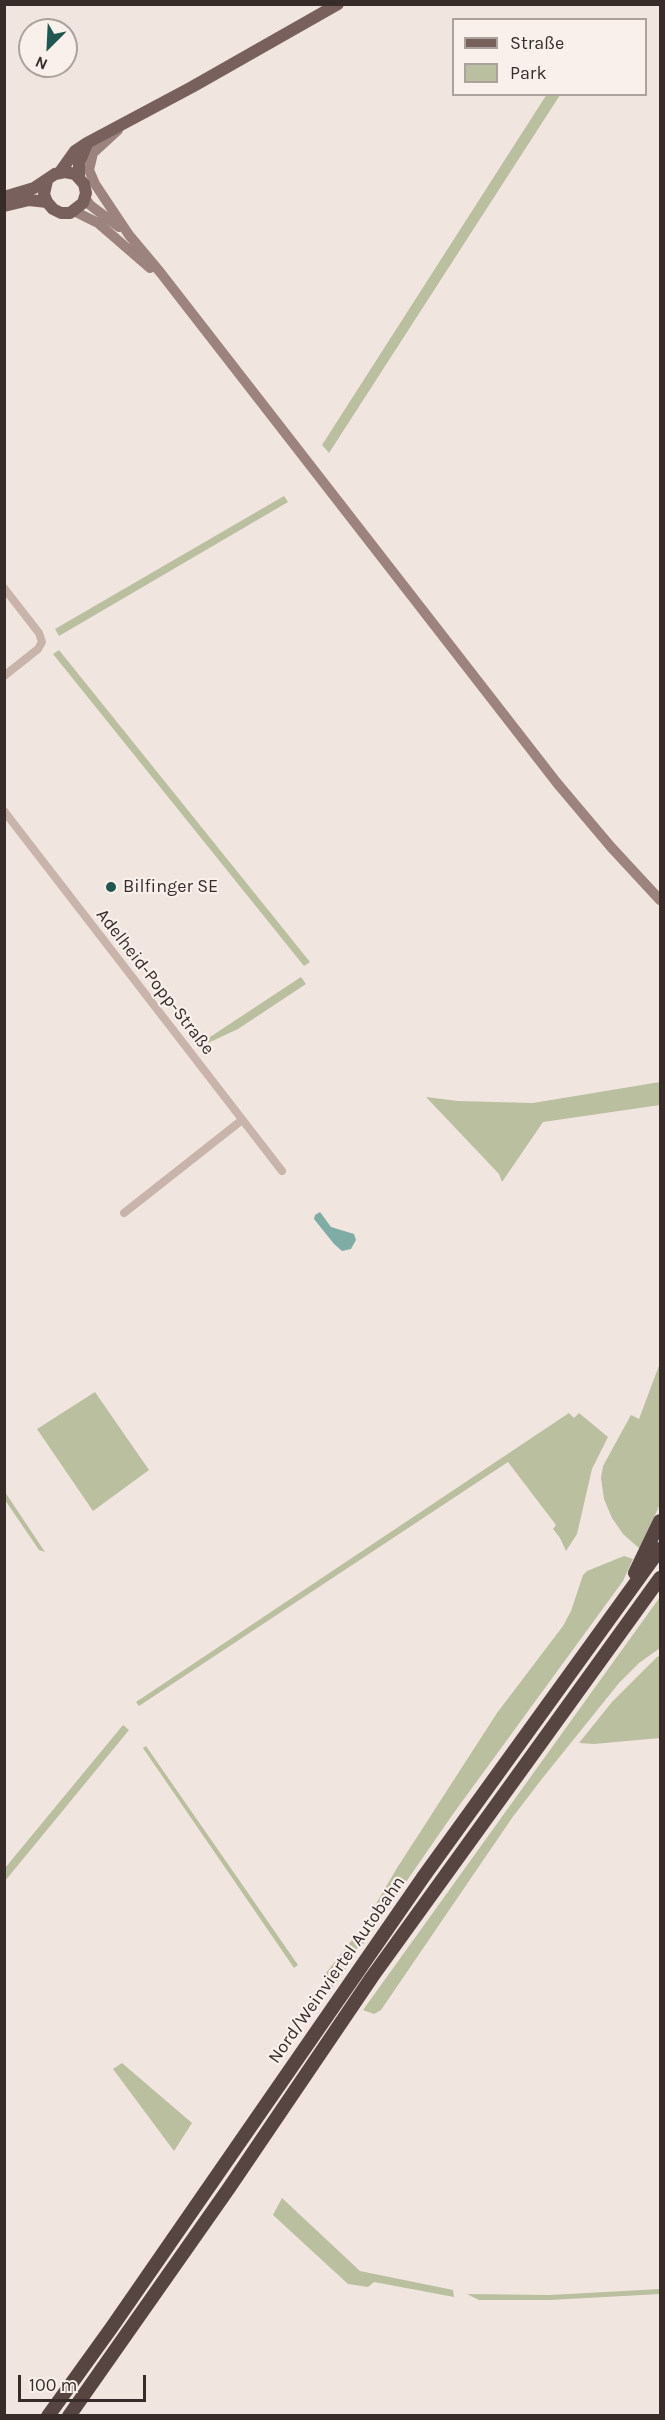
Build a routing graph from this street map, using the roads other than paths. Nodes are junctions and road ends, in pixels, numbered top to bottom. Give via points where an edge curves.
1 (338, 4) edge
2 (137, 115) junction
3 (87, 143) junction
4 (60, 172) junction
5 (79, 177) junction
6 (47, 181) junction
7 (4, 197) edge
8 (85, 198) junction
9 (47, 202) junction
10 (4, 206) edge
11 (74, 211) junction
12 (129, 235) junction
13 (181, 301) junction
14 (4, 588) edge
15 (4, 676) edge
16 (4, 811) edge
17 (660, 900) edge
18 (242, 1120) junction
19 (282, 1171) dead end
20 (124, 1213) dead end
21 (660, 1521) edge
22 (660, 1549) edge
23 (660, 1578) edge
24 (617, 1609) junction
25 (48, 2415) edge
26 (69, 2415) edge

1 - 2 main road
2 - 3 main road
2 - 12 main road via 96,149 89,165 95,184
3 - 4 main road via 75,151
3 - 5 main road via 80,158
4 - 5 main road
4 - 6 main road
5 - 8 main road
6 - 7 main road
6 - 9 main road
8 - 11 main road
8 - 12 main road
9 - 10 main road via 29,200
9 - 11 main road via 57,211
11 - 13 main road via 110,232
12 - 13 main road
13 - 17 main road via 557,783
14 - 15 street via 42,642
16 - 18 street, Adelheid-Popp-Straße
18 - 19 street, Adelheid-Popp-Straße
18 - 20 street
21 - 24 highway
22 - 24 highway, Nord/Weinviertel Autobahn
23 - 26 highway, Nord/Weinviertel Autobahn via 379,1968
24 - 25 highway, Nord/Weinviertel Autobahn via 424,1876

